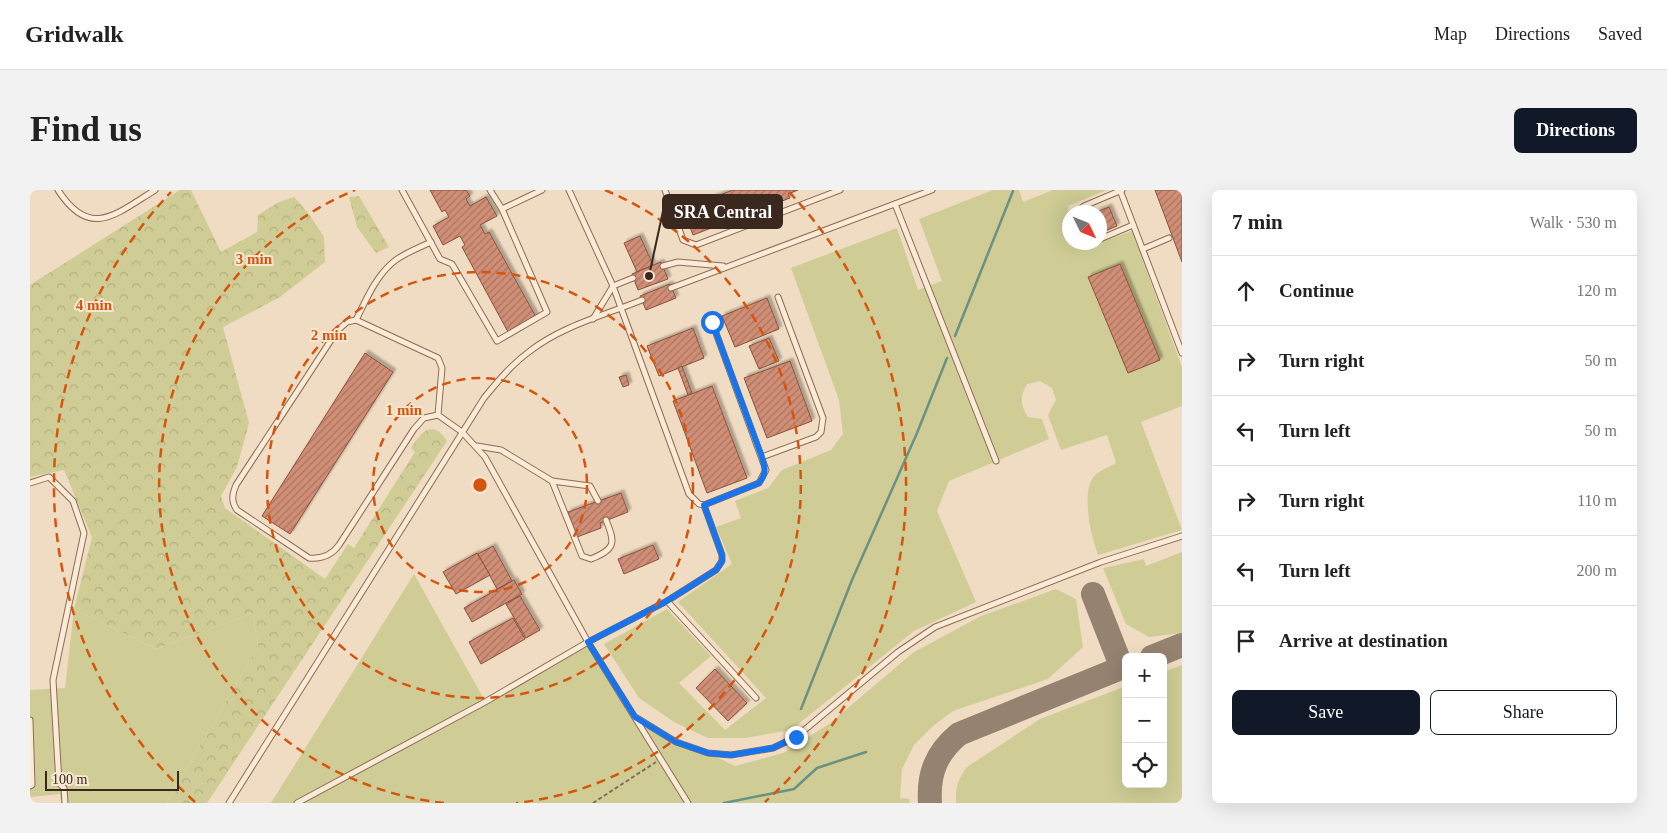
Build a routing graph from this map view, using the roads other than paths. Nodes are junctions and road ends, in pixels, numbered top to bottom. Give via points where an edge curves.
1 (58, 190) edge
2 (155, 190) edge
3 (402, 190) edge
4 (490, 190) edge
5 (542, 190) edge
6 (569, 190) edge
7 (665, 190) edge
8 (840, 190) edge
9 (932, 190) edge
10 (1121, 190) edge
11 (895, 204) junction
12 (1086, 205) edge
13 (502, 209) junction
14 (1134, 225) junction
15 (1107, 236) edge
16 (1169, 238) dead end
17 (431, 242) junction
18 (1143, 248) junction
19 (663, 266) dead end
20 (726, 266) junction
21 (633, 278) dead end
22 (613, 286) junction
23 (672, 288) dead end
24 (778, 297) dead end
25 (642, 300) dead end
26 (620, 308) junction
27 (592, 319) junction
28 (356, 320) junction
29 (712, 322) dead end
30 (1182, 353) edge
31 (438, 415) junction
32 (462, 432) junction
33 (476, 446) junction
34 (762, 457) junction
35 (996, 461) dead end
36 (552, 481) junction
37 (30, 483) edge
38 (598, 501) dead end
39 (704, 505) junction
40 (606, 520) dead end
41 (1182, 536) edge
42 (667, 601) junction
43 (588, 642) junction
44 (756, 698) dead end
45 (635, 717) junction
46 (30, 720) edge
47 (30, 786) edge
48 (65, 803) edge
49 (229, 803) edge
50 (297, 803) edge
51 (688, 803) edge

1 - 2 lane via 77,213 95,220 109,218
3 - 17 lane
4 - 13 lane
5 - 13 lane
6 - 22 lane
7 - 8 lane via 684,240 696,245
9 - 11 lane
10 - 12 lane
10 - 14 lane
11 - 20 lane
11 - 35 lane
13 - 17 lane via 547,312 497,341 452,264 440,259
14 - 15 lane
14 - 18 lane
16 - 18 lane
17 - 28 lane via 384,271
18 - 30 lane
19 - 20 lane via 678,262
20 - 23 lane
21 - 22 lane
22 - 26 lane
22 - 27 lane
24 - 34 lane via 823,418 823,426 816,436
25 - 26 lane
26 - 27 lane
26 - 39 lane via 689,494
27 - 32 lane via 558,333 530,350 484,398
28 - 31 lane via 438,358 442,368
28 - 31 lane via 347,322 337,331 236,485 232,498 237,510 309,558 329,554 339,545 414,430 424,418
29 - 34 lane
31 - 32 lane
32 - 33 lane
32 - 49 lane
33 - 36 lane via 501,450
33 - 43 lane
34 - 39 lane via 766,470 759,483
36 - 38 lane via 590,486
36 - 40 lane via 582,556 591,559 611,547 613,536
37 - 48 lane via 49,477 56,482 73,501 84,533 53,680 58,783 64,788
39 - 42 lane via 722,561 716,570
41 - 45 lane via 1101,562 935,627 898,652 796,737 773,748 731,755 708,753 676,742
42 - 43 lane
42 - 44 lane
43 - 45 lane
43 - 50 lane via 485,702
45 - 51 lane
46 - 47 lane

